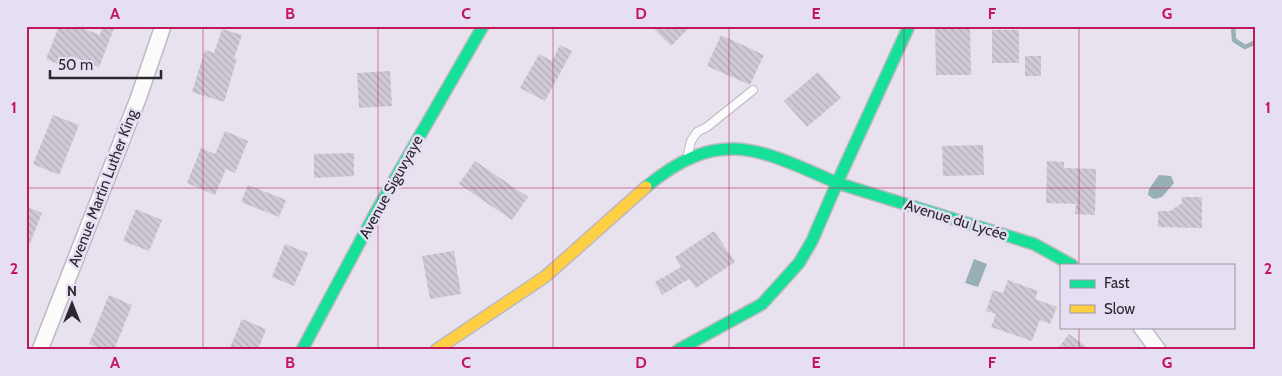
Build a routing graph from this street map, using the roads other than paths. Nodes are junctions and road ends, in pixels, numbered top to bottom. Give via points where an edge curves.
1 (163, 26) edge
2 (483, 26) edge
3 (909, 26) edge
4 (753, 90) dead end
5 (686, 159) junction
6 (837, 183) junction
7 (1070, 264) edge
8 (1142, 328) edge
9 (40, 350) edge
10 (302, 350) edge
11 (436, 350) edge
12 (678, 350) edge
13 (1158, 350) edge

1 - 9 street, Avenue Martin Luther King via 138,99
2 - 10 street, Avenue Siguvyaye via 377,210
3 - 6 street
4 - 5 lane via 707,128 697,132
5 - 6 street, Avenue du Lycée via 718,148 747,150 773,156
5 - 11 street, Avenue du Lycée via 641,190 545,277
6 - 7 street, Avenue du Lycée via 1034,244
6 - 12 street via 799,263 762,304
8 - 13 street

